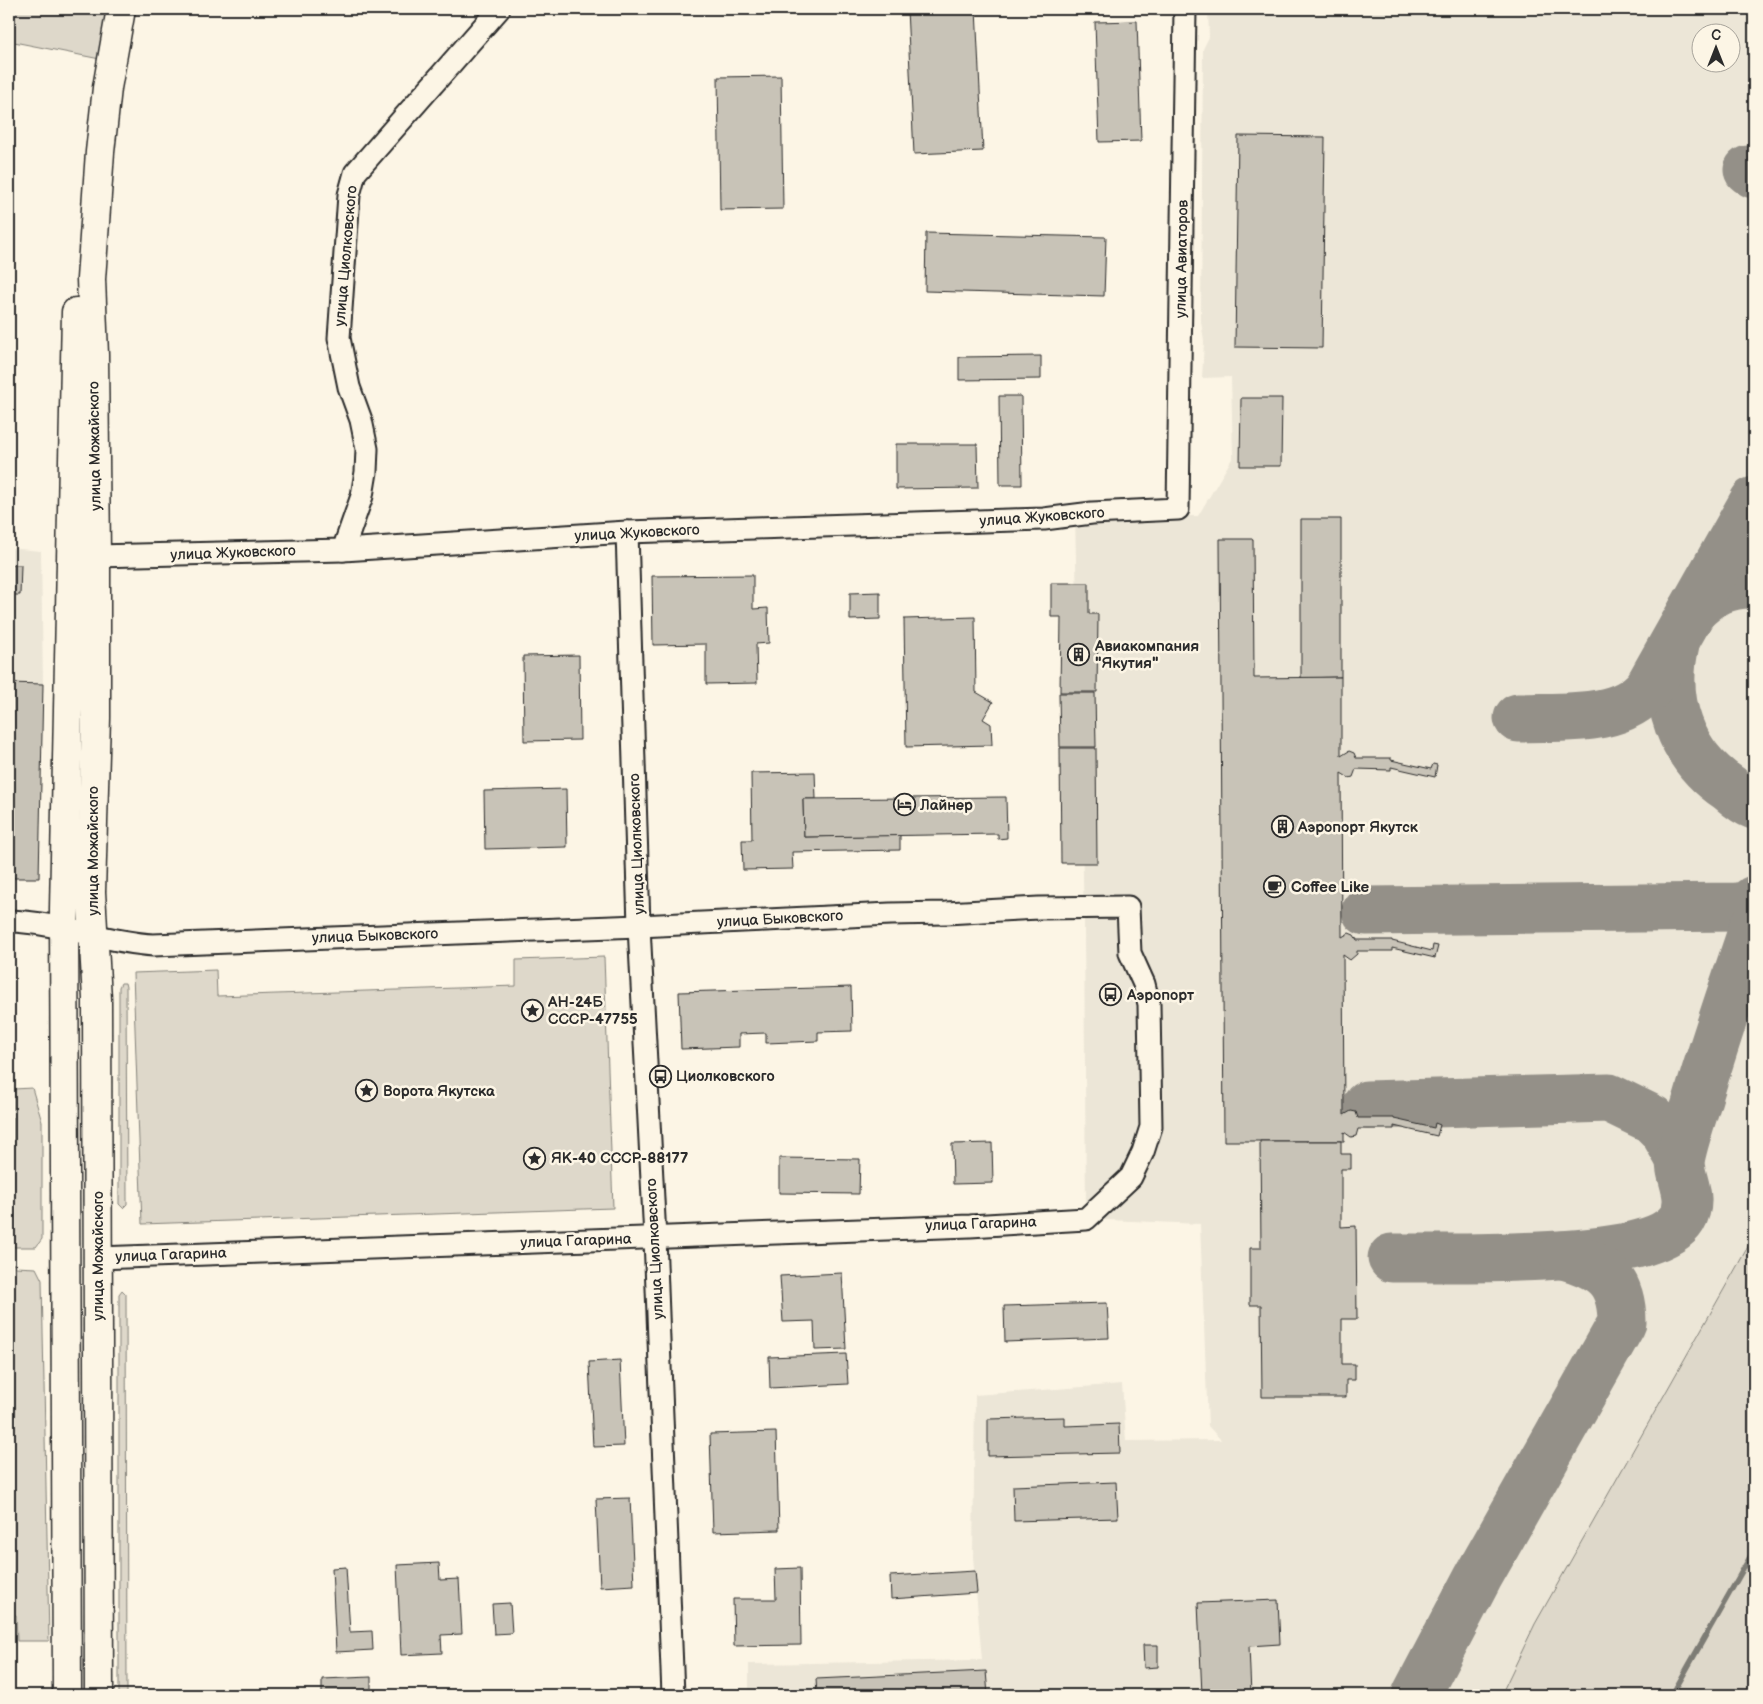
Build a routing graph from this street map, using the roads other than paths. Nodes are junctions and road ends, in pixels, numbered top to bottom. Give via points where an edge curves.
1 (103, 9) edge
2 (120, 9) edge
3 (499, 9) edge
4 (1185, 9) edge
5 (1178, 509) joint
6 (627, 532) junction
7 (343, 550) junction
8 (96, 556) junction
9 (9, 921) edge
10 (639, 926) junction
11 (65, 929) junction
12 (94, 935) junction
13 (1086, 1219) joint
14 (655, 1238) junction
15 (98, 1258) junction
16 (66, 1259) junction
17 (67, 1695) edge
18 (99, 1695) edge
19 (673, 1695) edge

1 - 11 main road, улица Можайского via 95,50 77,268
2 - 8 main road, улица Можайского via 100,152 91,279
3 - 7 street, улица Циолковского via 355,173 349,195 338,338 367,449 362,496
4 - 5 street, улица Авиаторов
5 - 6 street, улица Жуковского via 1092,512 1044,519
6 - 7 street, улица Жуковского
6 - 10 street, улица Циолковского
7 - 8 street, улица Жуковского
8 - 12 main road, улица Можайского via 91,892
9 - 11 street, улица Быковского via 48,924
10 - 12 street, улица Быковского via 153,945 132,944
10 - 13 street, улица Быковского via 1128,907 1130,954 1144,984 1148,1004 1151,1127 1131,1177
10 - 14 street, улица Циолковского
11 - 12 street, улица Быковского
11 - 16 main road, улица Можайского
12 - 15 main road, улица Можайского
13 - 14 street, улица Гагарина
14 - 15 street, улица Гагарина
14 - 19 street, улица Циолковского
15 - 16 main road, улица Гагарина
15 - 18 main road, улица Можайского
16 - 17 main road, улица Можайского

